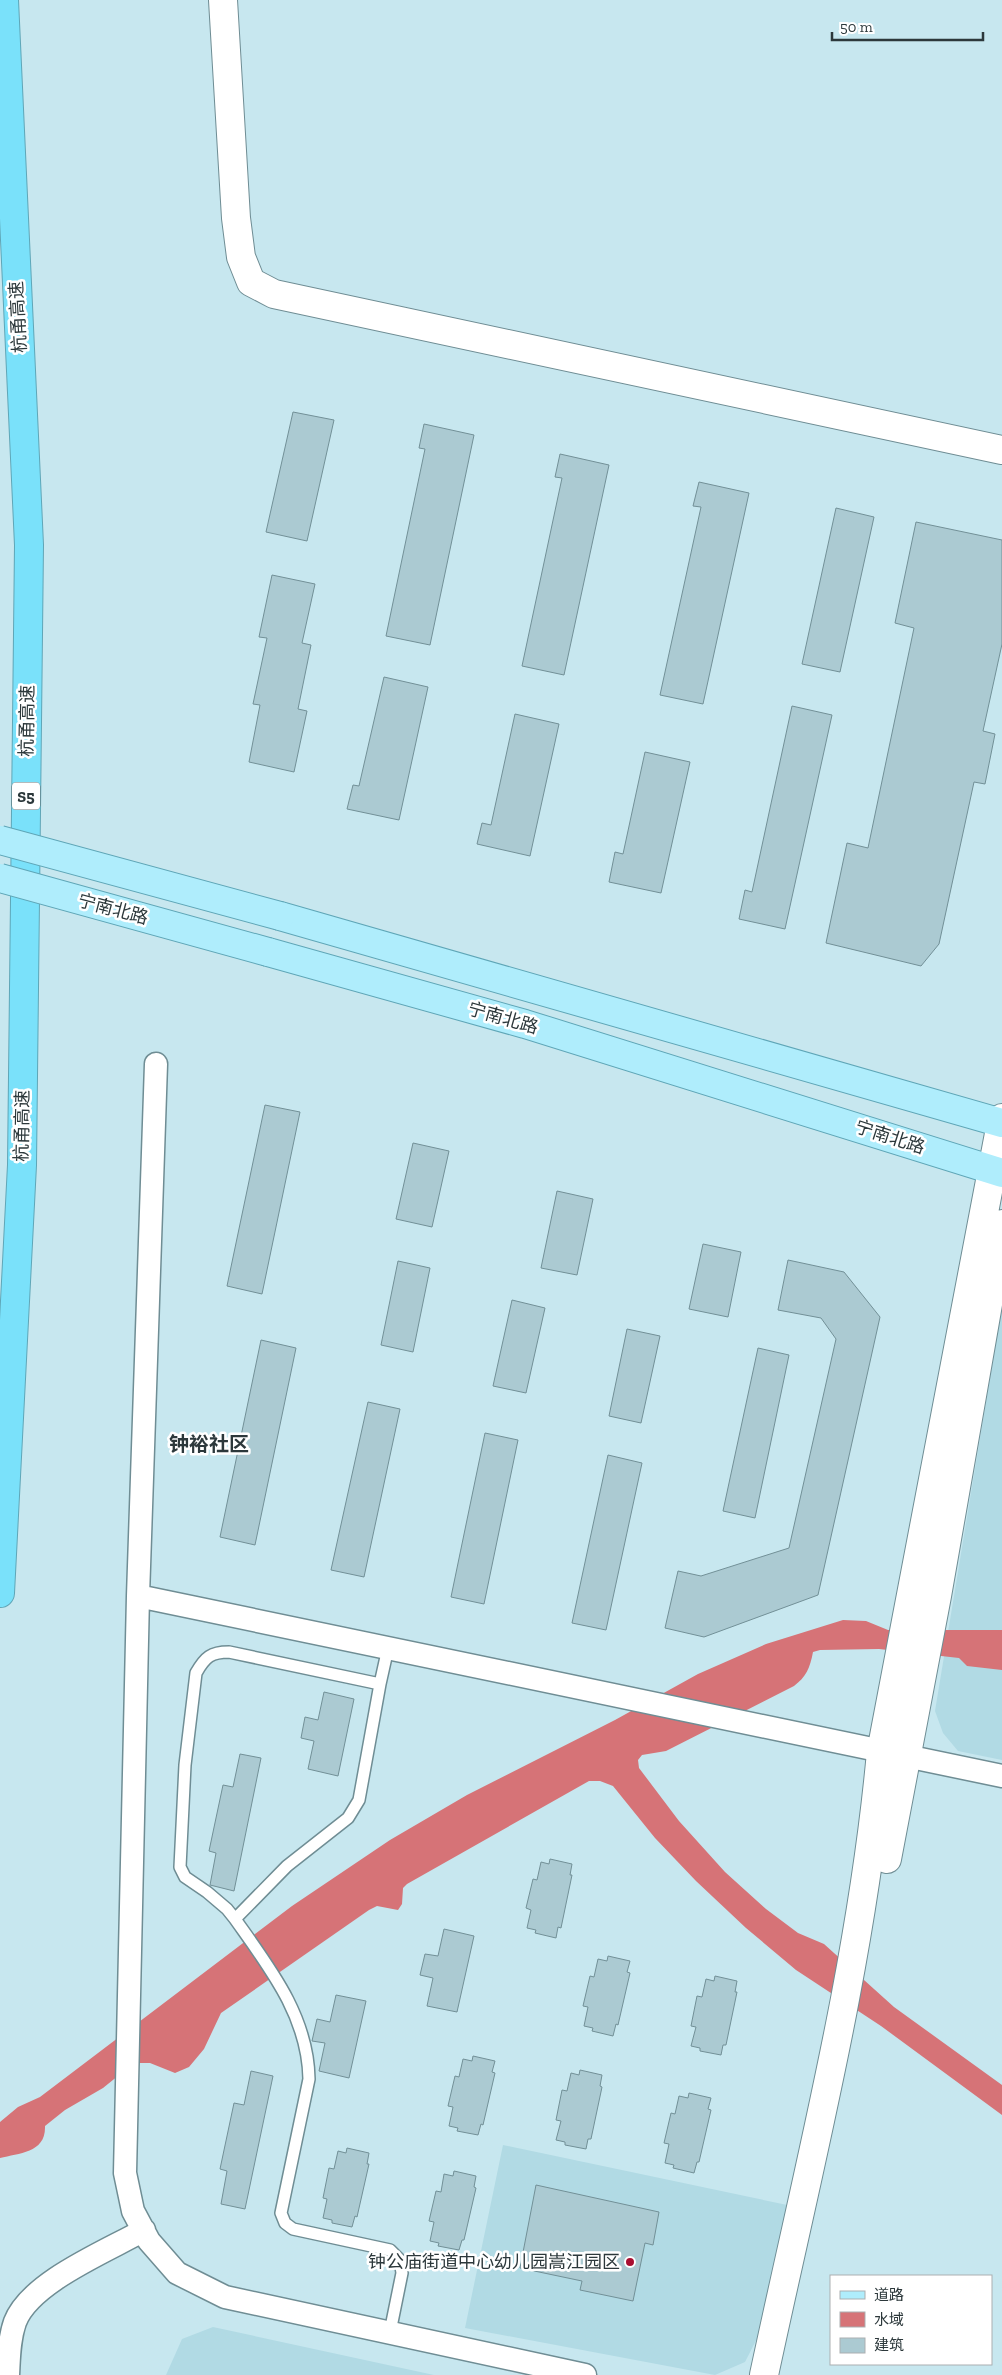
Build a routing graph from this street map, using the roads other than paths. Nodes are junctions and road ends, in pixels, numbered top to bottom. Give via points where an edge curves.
1 (4, 0) edge
2 (223, 0) edge
3 (1002, 450) edge
4 (0, 840) edge
5 (0, 878) edge
6 (156, 1064) dead end
7 (1002, 1121) edge
8 (997, 1171) edge
9 (1002, 1224) edge
10 (0, 1593) edge
11 (138, 1596) junction
12 (388, 1648) junction
13 (380, 1684) junction
14 (894, 1754) junction
15 (1002, 1776) edge
16 (234, 1919) junction
17 (144, 2230) junction
18 (390, 2332) junction
19 (8, 2375) edge
20 (585, 2375) edge
21 (764, 2375) edge
22 (781, 2375) edge

1 - 10 highway, 杭甬高速 / S5 via 28,545 22,1165
2 - 3 street via 236,218 241,256 251,282 274,294
4 - 7 main road, 宁南北路, bridge
5 - 8 main road, 宁南北路, bridge via 525,1024
6 - 11 street
7 - 8 street
8 - 14 street
9 - 14 street via 920,1692
11 - 12 street
11 - 17 street via 125,2173 133,2211
12 - 13 lane
12 - 14 street
13 - 16 lane via 359,1800 348,1818 287,1866
13 - 16 lane via 229,1652 214,1652 203,1660 196,1673 186,1756 180,1867 185,1877 227,1909
14 - 15 street
14 - 21 street via 874,1835 844,2005
14 - 22 street via 871,1947
16 - 18 lane via 290,2001 309,2064 309,2079 281,2213 285,2223 293,2229 390,2250 400,2260 402,2273
17 - 18 street via 149,2241 177,2273 226,2297
17 - 19 street via 49,2282 31,2297 16,2321 10,2342
18 - 20 street

